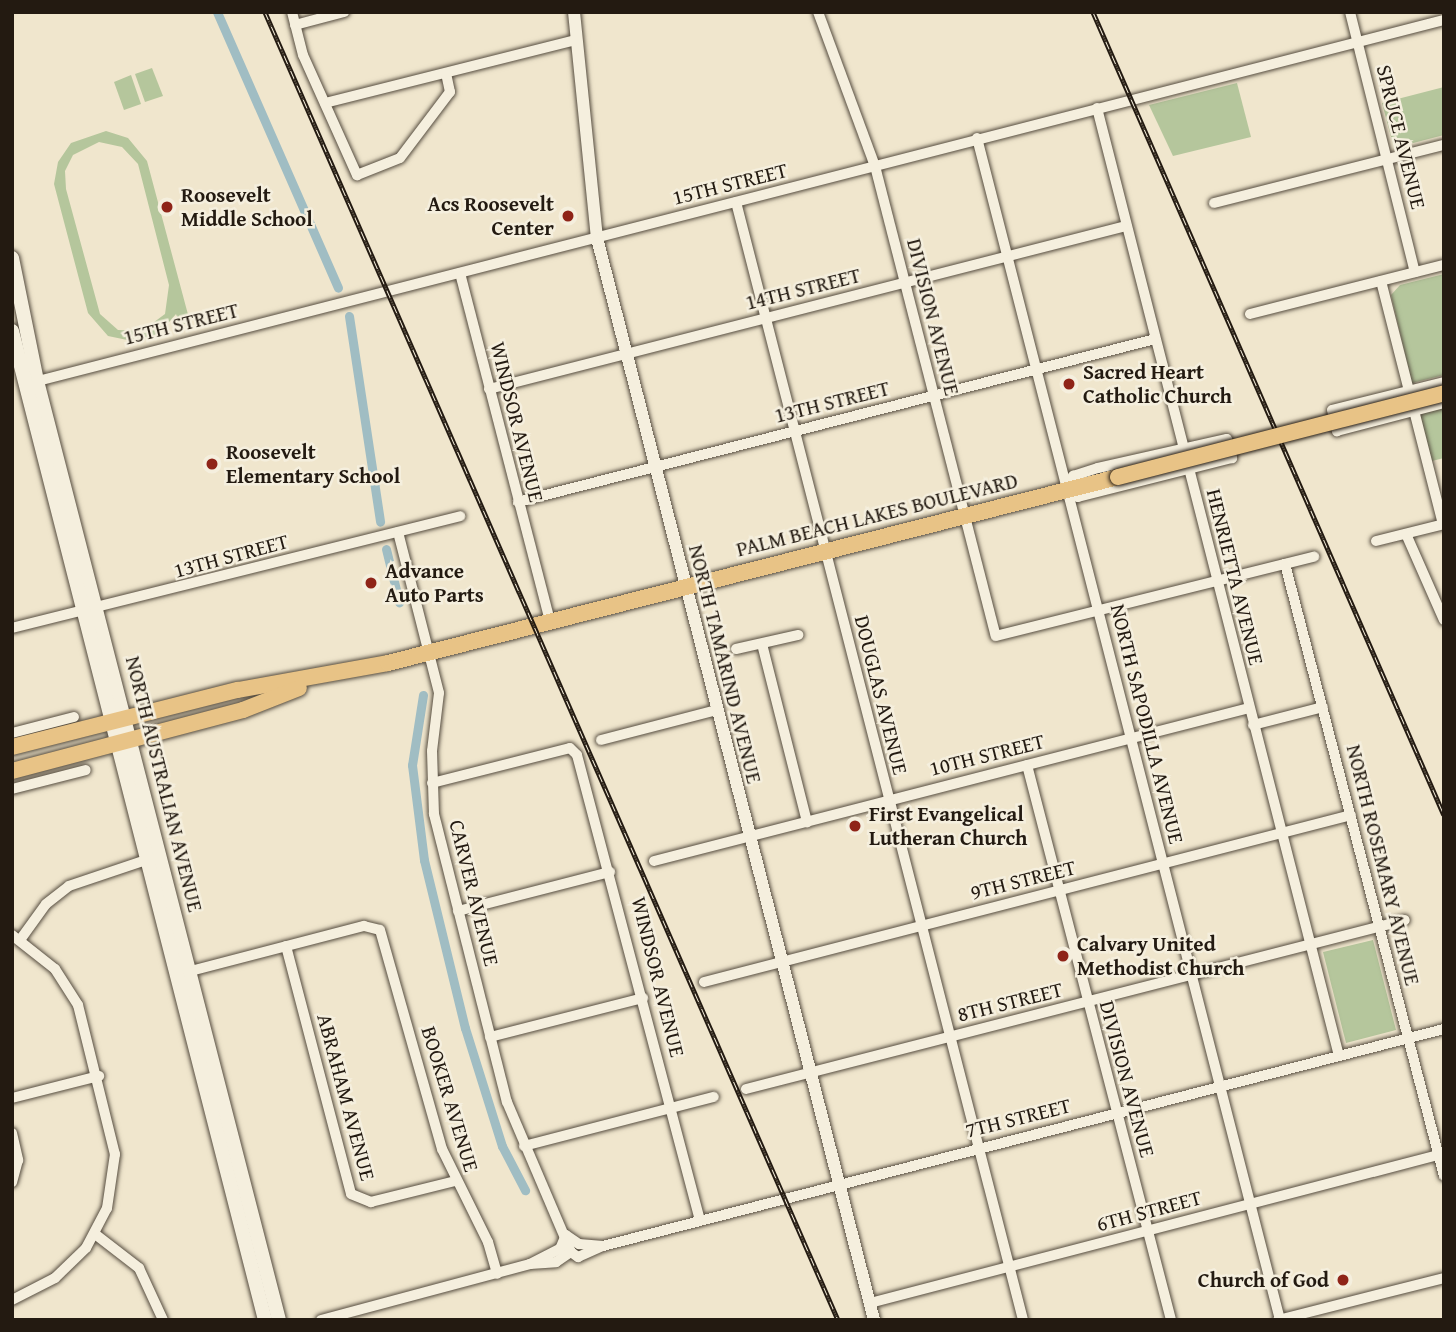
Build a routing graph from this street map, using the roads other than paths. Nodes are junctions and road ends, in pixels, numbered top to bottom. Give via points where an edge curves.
1 (292, 12) edge
2 (344, 12) edge
3 (574, 12) edge
4 (818, 12) edge
5 (1350, 12) edge
6 (1444, 20) edge
7 (295, 25) junction
8 (576, 40) junction
9 (1358, 43) junction
10 (446, 73) junction
11 (325, 103) junction
12 (1097, 107) junction
13 (977, 138) junction
14 (1444, 145) edge
15 (1387, 159) junction
16 (875, 166) junction
17 (736, 202) junction
18 (1214, 204) dead end
19 (1126, 226) junction
20 (597, 238) junction
21 (1007, 257) junction
22 (12, 258) edge
23 (1444, 265) edge
24 (1415, 272) junction
25 (460, 273) junction
26 (1381, 281) junction
27 (904, 283) junction
28 (1250, 314) dead end
29 (765, 318) junction
30 (12, 331) edge
31 (1155, 339) junction
32 (626, 354) junction
33 (1036, 369) junction
34 (31, 382) junction
35 (1444, 382) edge
36 (489, 389) junction
37 (1409, 391) junction
38 (1444, 393) edge
39 (933, 396) junction
40 (1444, 403) edge
41 (1414, 411) junction
42 (794, 431) junction
43 (1183, 450) junction
44 (655, 467) junction
45 (1188, 469) junction
46 (1067, 487) junction
47 (518, 502) junction
48 (963, 514) junction
49 (460, 516) dead end
50 (1443, 524) edge
51 (398, 532) junction
52 (1406, 534) junction
53 (1376, 541) dead end
54 (824, 550) junction
55 (1314, 557) dead end
56 (1285, 564) junction
57 (1217, 582) junction
58 (685, 586) junction
59 (91, 610) junction
60 (1099, 612) junction
61 (550, 620) junction
62 (1444, 620) edge
63 (12, 628) edge
64 (798, 635) dead end
65 (762, 644) junction
66 (736, 649) dead end
67 (429, 652) junction
68 (320, 679) junction
69 (1323, 707) junction
70 (1249, 708) junction
71 (717, 710) junction
72 (74, 717) dead end
73 (119, 719) junction
74 (1253, 725) junction
75 (12, 733) edge
76 (1132, 738) junction
77 (601, 740) dead end
78 (126, 744) junction
79 (12, 747) edge
80 (1027, 765) junction
81 (86, 770) dead end
82 (12, 771) edge
83 (432, 783) junction
84 (12, 789) edge
85 (888, 801) junction
86 (1351, 815) junction
87 (807, 821) junction
88 (1280, 833) junction
89 (749, 836) junction
90 (153, 858) junction
91 (654, 861) dead end
92 (1163, 864) junction
93 (610, 872) junction
94 (1059, 891) junction
95 (458, 911) junction
96 (1405, 920) dead end
97 (920, 927) junction
98 (1380, 927) junction
99 (16, 938) edge
100 (1309, 945) junction
101 (286, 946) junction
102 (781, 962) junction
103 (183, 973) junction
104 (1190, 975) junction
105 (704, 982) dead end
106 (643, 998) junction
107 (1087, 1002) junction
108 (1444, 1028) edge
109 (490, 1037) junction
110 (948, 1037) junction
111 (1408, 1038) junction
112 (1339, 1056) junction
113 (809, 1073) junction
114 (99, 1076) junction
115 (1219, 1087) junction
116 (746, 1088) dead end
117 (714, 1097) dead end
118 (12, 1098) edge
119 (672, 1108) junction
120 (1117, 1113) junction
121 (12, 1133) edge
122 (524, 1146) junction
123 (978, 1149) junction
124 (1438, 1156) junction
125 (1444, 1175) edge
126 (454, 1181) junction
127 (12, 1182) edge
128 (838, 1183) junction
129 (1250, 1204) junction
130 (701, 1219) junction
131 (1148, 1232) junction
132 (95, 1234) junction
133 (566, 1235) junction
134 (603, 1246) junction
135 (571, 1252) junction
136 (530, 1264) junction
137 (1009, 1268) junction
138 (497, 1274) junction
139 (1444, 1278) edge
140 (12, 1300) edge
141 (870, 1303) junction
142 (163, 1320) edge
143 (265, 1320) edge
144 (279, 1320) edge
145 (321, 1320) edge
146 (874, 1320) edge
147 (1023, 1320) edge
148 (1171, 1320) edge
149 (1279, 1320) edge

1 - 7 street
2 - 7 street
3 - 8 street, NORTH TAMARIND AVENUE
4 - 16 street, DIVISION AVENUE
5 - 9 street, SPRUCE AVENUE
6 - 9 street, 15TH STREET
7 - 11 street
8 - 10 street
8 - 20 street, NORTH TAMARIND AVENUE
9 - 12 street, 15TH STREET
9 - 15 street, SPRUCE AVENUE
10 - 11 street
10 - 11 street via 450,92 400,158 357,175
12 - 13 street, 15TH STREET
12 - 19 street, HENRIETTA AVENUE
13 - 16 street, 15TH STREET
13 - 21 street, NORTH SAPODILLA AVENUE
14 - 15 street
15 - 18 street
15 - 24 street, SPRUCE AVENUE
16 - 17 street, 15TH STREET
16 - 27 street, DIVISION AVENUE
17 - 20 street, 15TH STREET
17 - 29 street, DOUGLAS AVENUE
19 - 21 street, 14TH STREET
19 - 31 street, HENRIETTA AVENUE
20 - 25 street, 15TH STREET
20 - 32 street, NORTH TAMARIND AVENUE
21 - 27 street, 14TH STREET
21 - 33 street, NORTH SAPODILLA AVENUE
22 - 34 main road, NORTH AUSTRALIAN AVENUE
23 - 24 street
24 - 26 street
25 - 34 street, 15TH STREET
25 - 36 street, WINDSOR AVENUE
26 - 28 street
26 - 37 street
27 - 29 street, 14TH STREET
27 - 39 street, DIVISION AVENUE
29 - 32 street, 14TH STREET
29 - 42 street, DOUGLAS AVENUE
30 - 34 main road, NORTH AUSTRALIAN AVENUE
31 - 33 street, 13TH STREET
31 - 43 street, HENRIETTA AVENUE
32 - 36 street, 14TH STREET
32 - 44 street, NORTH TAMARIND AVENUE
33 - 39 street, 13TH STREET
33 - 46 street, NORTH SAPODILLA AVENUE
34 - 59 main road, NORTH AUSTRALIAN AVENUE
35 - 37 street
36 - 47 street, WINDSOR AVENUE
37 - 41 street
37 - 41 street via 1332,410 1338,431
38 - 46 main road, PALM BEACH LAKES BOULEVARD, bridge
39 - 42 street, 13TH STREET
39 - 48 street, DIVISION AVENUE
40 - 41 street
41 - 50 street
42 - 44 street, 13TH STREET
42 - 54 street, DOUGLAS AVENUE
43 - 45 street, HENRIETTA AVENUE
43 - 45 street via 1227,439 1232,458
43 - 46 street via 1098,468 1073,476
44 - 47 street, 13TH STREET
44 - 58 street, NORTH TAMARIND AVENUE
45 - 46 street via 1078,497
45 - 57 street, HENRIETTA AVENUE
46 - 48 main road, PALM BEACH LAKES BOULEVARD
46 - 60 street, NORTH SAPODILLA AVENUE
47 - 61 street, WINDSOR AVENUE
48 - 54 main road, PALM BEACH LAKES BOULEVARD
48 - 60 street, DIVISION AVENUE via 996,636
49 - 51 street, 13TH STREET
50 - 52 street
51 - 59 street, 13TH STREET
51 - 67 street, CARVER AVENUE
52 - 53 street
52 - 62 street
54 - 58 main road, PALM BEACH LAKES BOULEVARD
54 - 85 street, DOUGLAS AVENUE
55 - 56 street
56 - 57 street
56 - 69 street, NORTH ROSEMARY AVENUE
57 - 60 street
57 - 70 street, HENRIETTA AVENUE
58 - 61 main road, PALM BEACH LAKES BOULEVARD
58 - 71 street, NORTH TAMARIND AVENUE
59 - 63 street, 13TH STREET
59 - 73 main road, NORTH AUSTRALIAN AVENUE
60 - 76 street, NORTH SAPODILLA AVENUE
61 - 67 main road, PALM BEACH LAKES BOULEVARD
64 - 65 street
65 - 66 street
65 - 87 street
67 - 68 main road, PALM BEACH LAKES BOULEVARD
67 - 83 street, CARVER AVENUE via 440,703
68 - 73 main road, PALM BEACH LAKES BOULEVARD via 238,690
68 - 78 main road, PALM BEACH LAKES BOULEVARD via 243,710
69 - 74 street
69 - 86 street, NORTH ROSEMARY AVENUE
70 - 74 street, HENRIETTA AVENUE
70 - 76 street, 10TH STREET
71 - 77 street
71 - 89 street, NORTH TAMARIND AVENUE
72 - 75 street
73 - 78 main road, NORTH AUSTRALIAN AVENUE
73 - 79 main road, PALM BEACH LAKES BOULEVARD
74 - 88 street, HENRIETTA AVENUE
76 - 80 street, 10TH STREET
76 - 92 street, NORTH SAPODILLA AVENUE
78 - 82 main road, PALM BEACH LAKES BOULEVARD
78 - 90 main road, NORTH AUSTRALIAN AVENUE
80 - 85 street, 10TH STREET
80 - 94 street, DIVISION AVENUE
81 - 84 street
83 - 93 street, WINDSOR AVENUE via 569,748 576,755
83 - 95 street, CARVER AVENUE
85 - 87 street, 10TH STREET
85 - 97 street, DOUGLAS AVENUE
86 - 88 street, 9TH STREET
86 - 98 street, NORTH ROSEMARY AVENUE
87 - 89 street, 10TH STREET
88 - 92 street, 9TH STREET
88 - 100 street, HENRIETTA AVENUE
89 - 91 street, 10TH STREET
89 - 102 street, NORTH TAMARIND AVENUE
90 - 99 street via 69,886
90 - 103 main road, NORTH AUSTRALIAN AVENUE
92 - 94 street, 9TH STREET
92 - 104 street, NORTH SAPODILLA AVENUE
93 - 95 street
93 - 106 street, WINDSOR AVENUE
94 - 97 street, 9TH STREET
94 - 107 street, DIVISION AVENUE
95 - 109 street, CARVER AVENUE
96 - 98 street, 8TH STREET
97 - 102 street, 9TH STREET
97 - 110 street, DOUGLAS AVENUE
98 - 100 street, 8TH STREET
98 - 111 street, NORTH ROSEMARY AVENUE
99 - 114 street via 55,969 73,994
100 - 104 street, 8TH STREET
100 - 112 street, HENRIETTA AVENUE
101 - 103 street
101 - 126 street, BOOKER AVENUE via 364,926 380,930
101 - 126 street, ABRAHAM AVENUE via 351,1194 371,1202
102 - 105 street, 9TH STREET
102 - 113 street, NORTH TAMARIND AVENUE
103 - 143 main road, NORTH AUSTRALIAN AVENUE
103 - 144 main road, NORTH AUSTRALIAN AVENUE
104 - 107 street, 8TH STREET
104 - 115 street, NORTH SAPODILLA AVENUE
106 - 109 street
106 - 119 street, WINDSOR AVENUE
107 - 110 street, 8TH STREET
107 - 120 street, DIVISION AVENUE
108 - 111 street, 7TH STREET
109 - 122 street, CARVER AVENUE
110 - 113 street, 8TH STREET
110 - 123 street, DOUGLAS AVENUE
111 - 112 street, 7TH STREET
111 - 124 street, NORTH ROSEMARY AVENUE
112 - 115 street, 7TH STREET
113 - 116 street, 8TH STREET
113 - 128 street, NORTH TAMARIND AVENUE
114 - 118 street
114 - 132 street via 113,1135 115,1172
115 - 120 street, 7TH STREET
115 - 129 street, NORTH SAPODILLA AVENUE
117 - 119 street
119 - 122 street
119 - 130 street, WINDSOR AVENUE
120 - 123 street, 7TH STREET
120 - 131 street, DIVISION AVENUE
121 - 127 street via 18,1160
122 - 133 street, CARVER AVENUE
123 - 128 street, 7TH STREET
123 - 137 street, DOUGLAS AVENUE
124 - 125 street, NORTH ROSEMARY AVENUE
124 - 129 street, 6TH STREET
126 - 138 street, BOOKER AVENUE via 488,1242
128 - 130 street, 7TH STREET
128 - 141 street, NORTH TAMARIND AVENUE
129 - 131 street, 6TH STREET
129 - 149 street, NORTH SAPODILLA AVENUE
130 - 134 street, 7TH STREET
131 - 137 street, 6TH STREET
131 - 148 street, DIVISION AVENUE
132 - 140 street via 55,1278
132 - 142 street via 139,1268
133 - 134 street, 7TH STREET via 579,1244
133 - 135 street, CARVER AVENUE
133 - 136 street, 7TH STREET via 560,1249
134 - 135 street, 7TH STREET via 578,1257
135 - 136 street, 7TH STREET via 556,1262
136 - 138 street, 7TH STREET
137 - 141 street, 6TH STREET
137 - 147 street, DOUGLAS AVENUE
138 - 145 street, 7TH STREET
139 - 149 street
141 - 146 street, NORTH TAMARIND AVENUE

